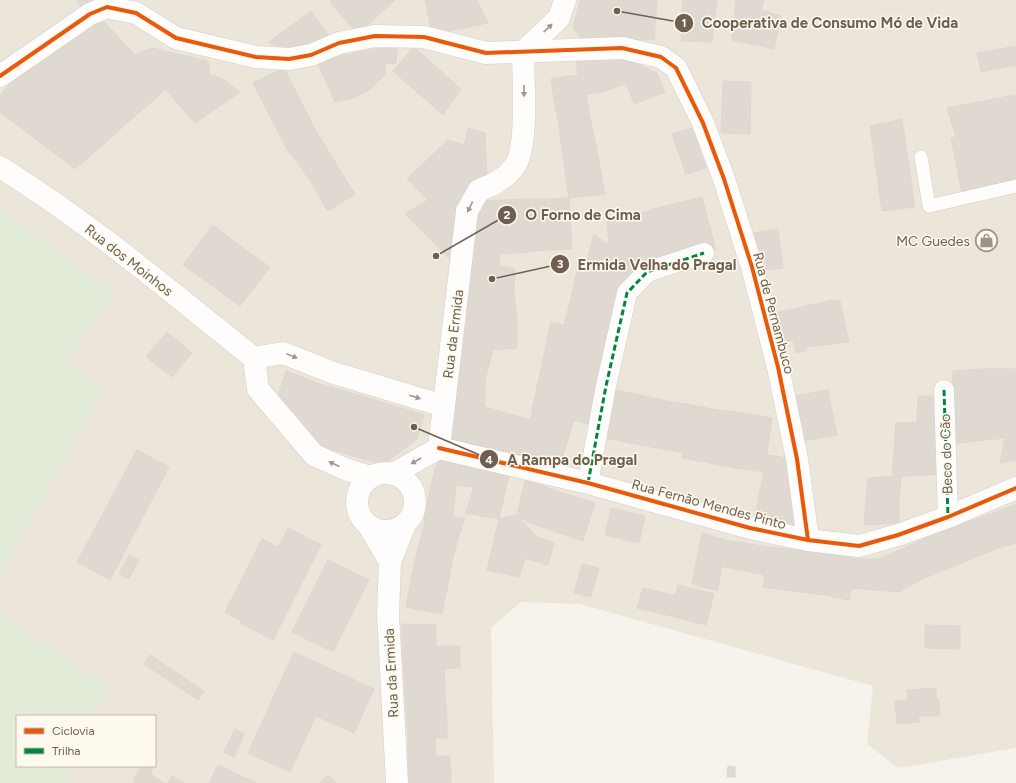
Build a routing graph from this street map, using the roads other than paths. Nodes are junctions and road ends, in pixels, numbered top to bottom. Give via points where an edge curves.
1 (565, 0) edge
2 (523, 52) junction
3 (0, 76) edge
4 (921, 157) dead end
5 (0, 167) edge
6 (1016, 186) edge
7 (704, 253) dead end
8 (254, 358) junction
9 (944, 390) dead end
10 (444, 406) junction
11 (439, 448) junction
12 (393, 474) junction
13 (370, 477) junction
14 (588, 483) junction
15 (1016, 488) edge
16 (948, 518) junction
17 (405, 524) junction
18 (369, 526) junction
19 (808, 540) junction
20 (390, 562) junction
21 (397, 783) edge

2 -> 1 street via 560,18
2 - 3 street, Rua de Pernambuco via 486,53 424,37 375,36 338,43 311,55 256,58 176,38 136,13 108,7 90,14
2 -> 10 street, Rua da Ermida via 522,146 515,166 498,183 479,190 467,211
2 - 19 street, Rua de Pernambuco via 622,48 661,57 676,68 685,83 724,179 752,267 798,459
4 - 6 lane via 930,206
5 - 8 street, Rua dos Moinhos via 104,240
7 - 14 street via 647,272 628,293 606,386
8 -> 10 street via 283,353 334,373
13 -> 8 street via 314,455 258,389
9 - 16 street, Beco do Cão
10 - 11 street, Rua da Ermida
11 -> 12 street
11 - 14 street, Rua Fernão Mendes Pinto
12 - 13 street
12 - 17 street via 410,485 415,500 412,516
13 - 18 street via 363,484 356,500 362,519
14 - 19 street, Rua Fernão Mendes Pinto via 750,528
15 - 16 street, Rua Fernão Mendes Pinto
16 - 19 street, Rua Fernão Mendes Pinto via 859,546
17 - 18 street via 396,530 386,531
17 - 20 street
18 - 20 street
20 - 21 street, Rua da Ermida via 388,614

